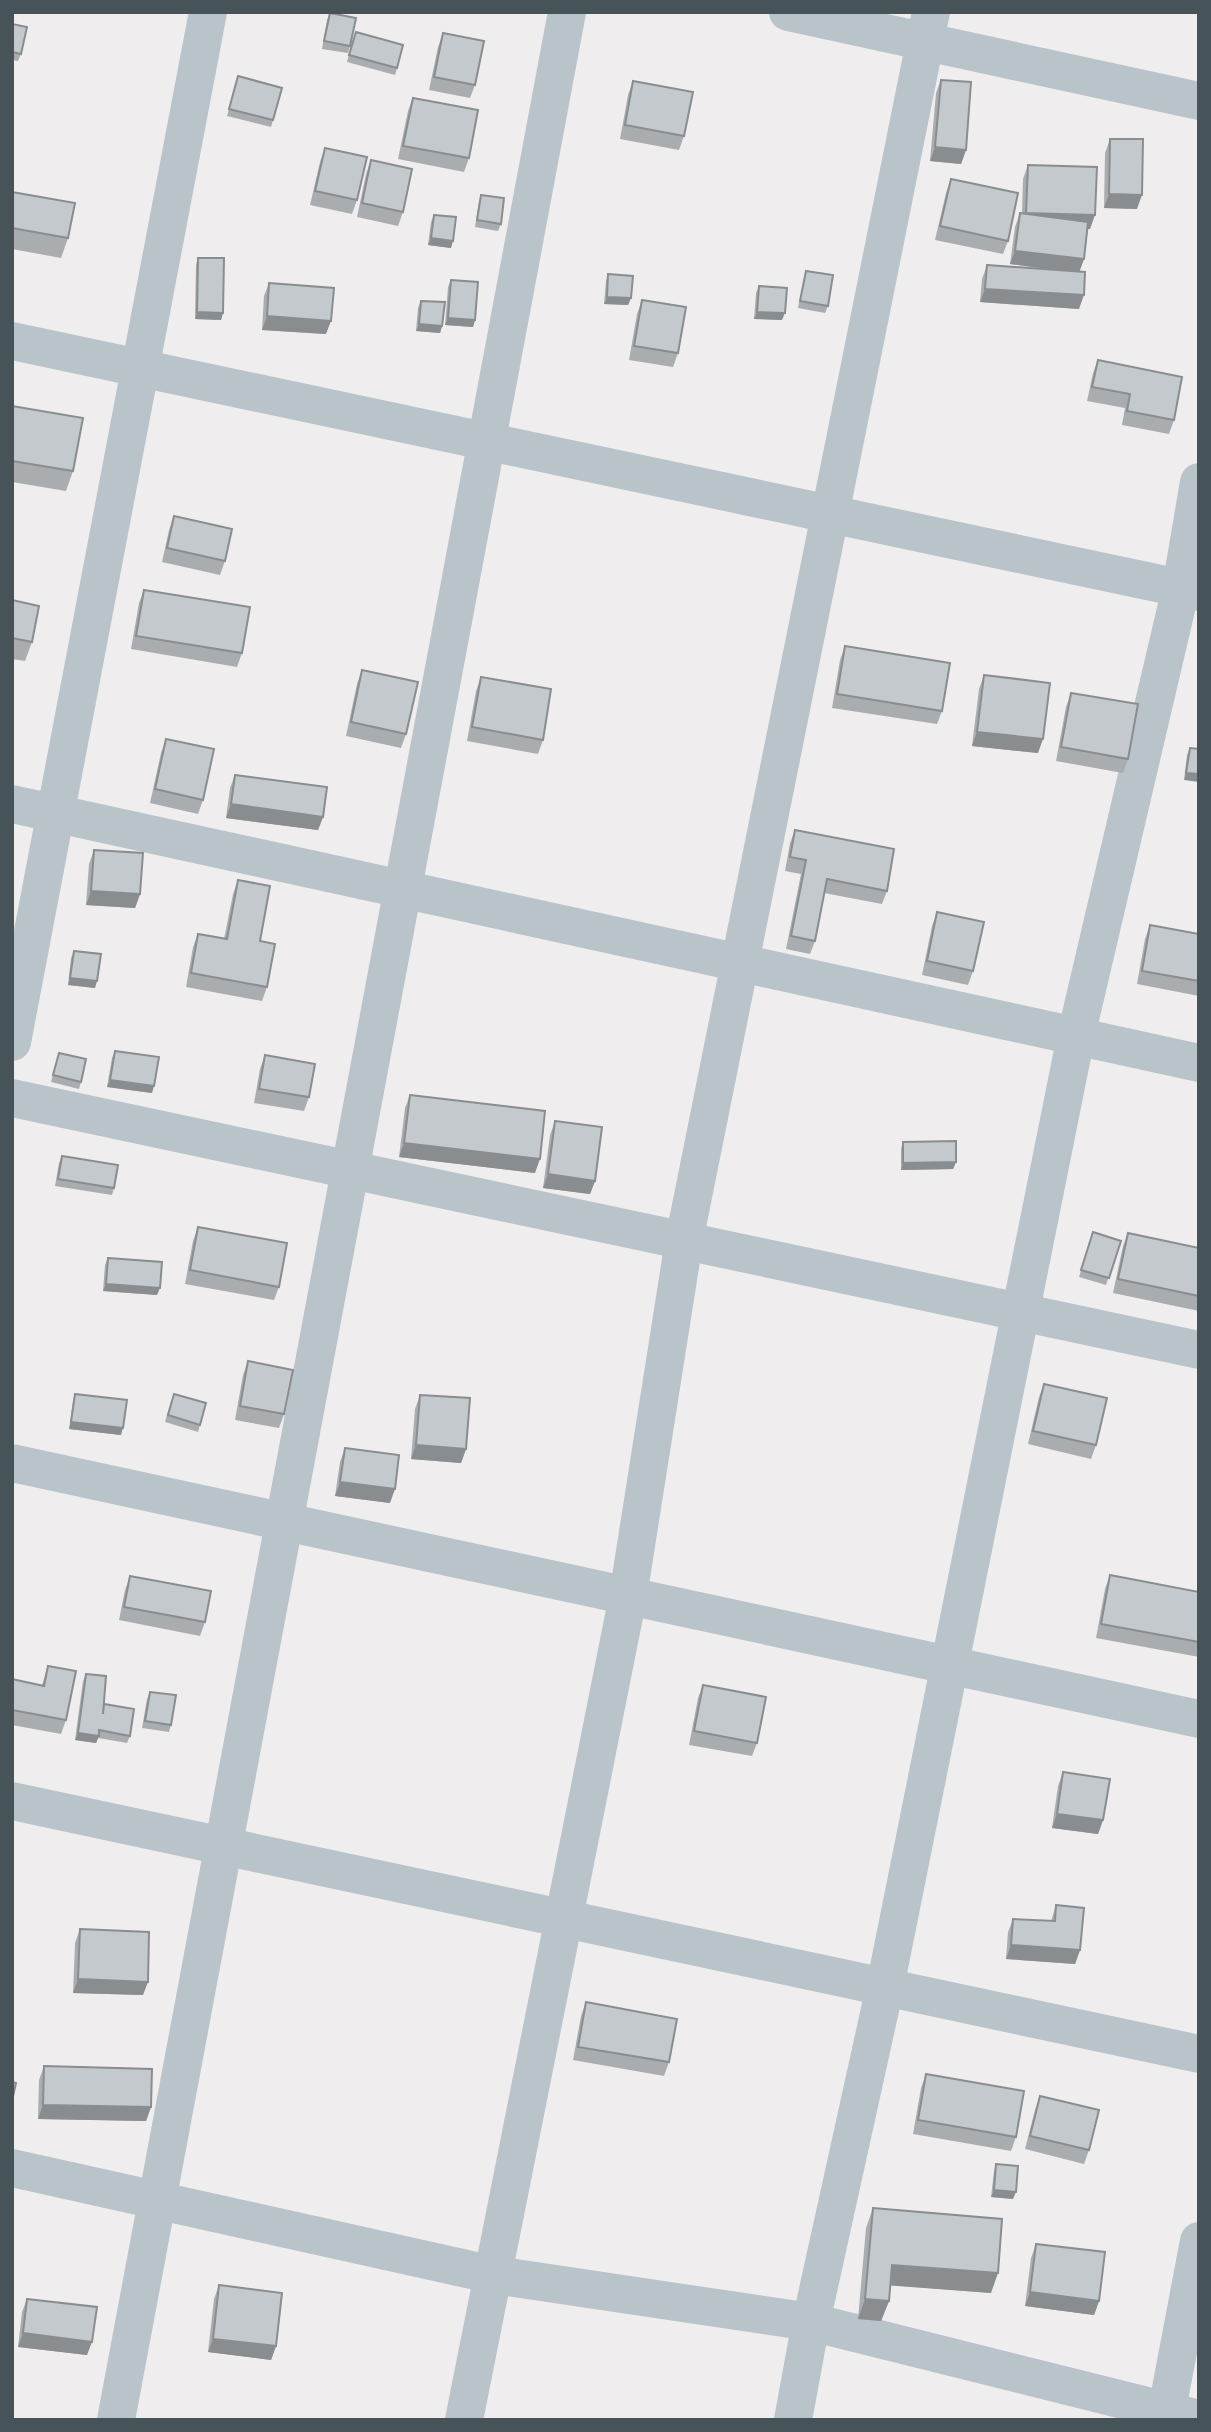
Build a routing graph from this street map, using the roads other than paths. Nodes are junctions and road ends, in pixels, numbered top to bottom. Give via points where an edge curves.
1 (208, 12) edge
2 (567, 12) edge
3 (788, 12) edge
4 (928, 27) edge
5 (1199, 102) edge
6 (12, 341) edge
7 (141, 368) junction
8 (486, 440) junction
9 (1199, 482) edge
10 (830, 513) junction
11 (1190, 590) edge
12 (12, 804) edge
13 (56, 814) junction
14 (403, 889) junction
15 (740, 963) junction
16 (1076, 1036) junction
17 (12, 1042) edge
18 (1199, 1063) edge
19 (12, 1098) edge
20 (351, 1170) junction
21 (684, 1241) junction
22 (1021, 1313) junction
23 (1199, 1350) edge
24 (12, 1464) edge
25 (284, 1522) junction
26 (628, 1596) junction
27 (950, 1665) junction
28 (1199, 1718) edge
29 (12, 1801) edge
30 (223, 1846) junction
31 (564, 1918) junction
32 (885, 1987) junction
33 (1199, 2054) edge
34 (12, 2168) edge
35 (158, 2199) junction
36 (1199, 2241) edge
37 (494, 2274) junction
38 (811, 2322) junction
39 (1177, 2417) edge
40 (117, 2420) edge
41 (464, 2420) edge
42 (793, 2420) edge

1 - 7 street
2 - 8 street
3 - 4 street
4 - 5 street
4 - 10 street
6 - 7 street
7 - 8 street
7 - 13 street
8 - 10 street
8 - 14 street
9 - 11 street
10 - 11 street
10 - 15 street
11 - 16 street
12 - 13 street
13 - 14 street
13 - 17 street
14 - 15 street
14 - 20 street
15 - 16 street
15 - 21 street
16 - 18 street
16 - 22 street
19 - 20 street
20 - 21 street
20 - 25 street
21 - 22 street
21 - 26 street
22 - 23 street
22 - 27 street
24 - 25 street
25 - 26 street
25 - 30 street
26 - 27 street
26 - 31 street
27 - 28 street
27 - 32 street
29 - 30 street
30 - 31 street
30 - 35 street
31 - 32 street
31 - 37 street
32 - 33 street
32 - 38 street
34 - 35 street
35 - 37 street
35 - 40 street
36 - 39 street
37 - 38 street
37 - 41 street
38 - 39 street
38 - 42 street

